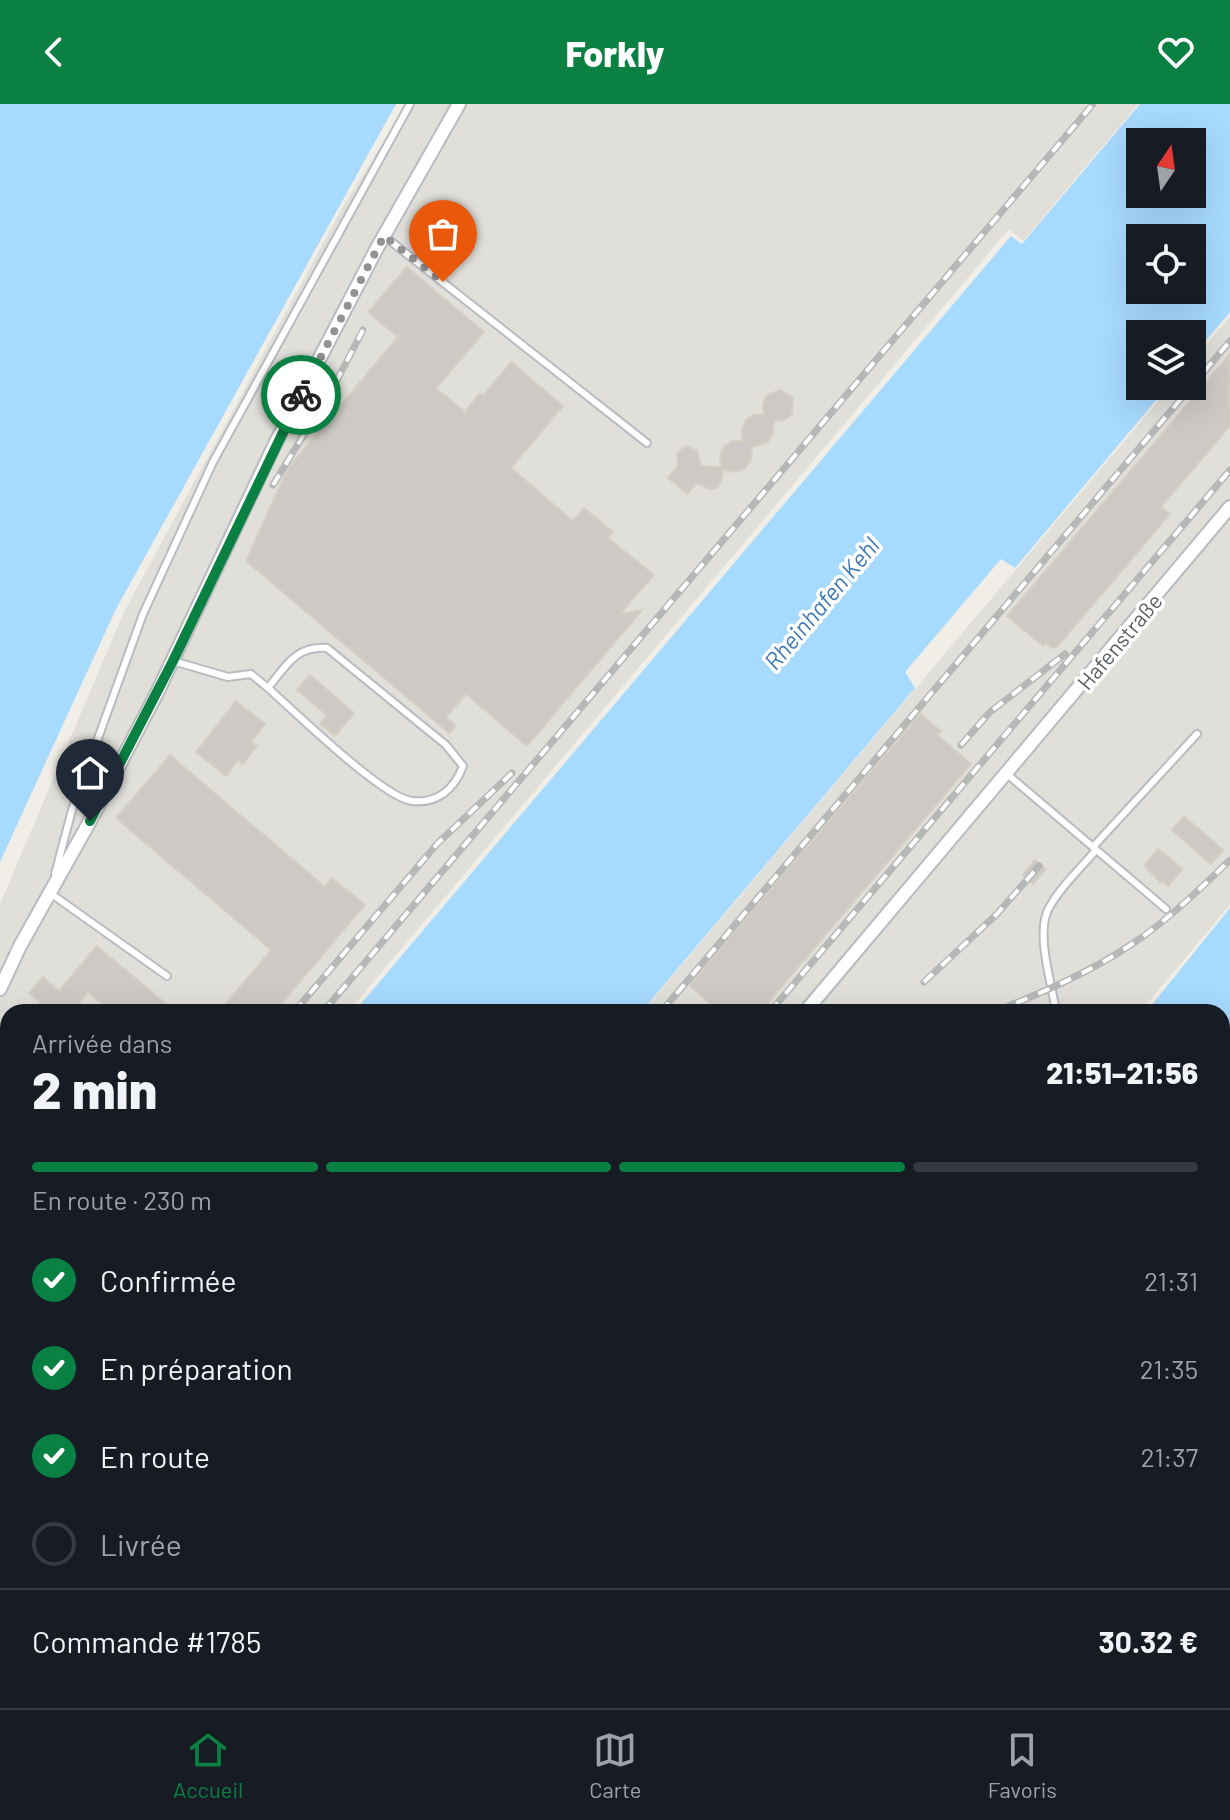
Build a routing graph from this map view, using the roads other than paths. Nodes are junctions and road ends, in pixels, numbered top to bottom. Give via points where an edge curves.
1 (410, 104) edge
2 (459, 104) edge
3 (384, 236) junction
4 (647, 443) dead end
5 (1230, 507) edge
6 (173, 661) junction
7 (268, 688) junction
8 (1197, 734) dead end
9 (1007, 774) junction
10 (1094, 848) junction
11 (50, 893) junction
12 (1166, 909) dead end
13 (167, 976) dead end
14 (0, 989) edge
15 (812, 1004) edge
16 (1055, 1004) edge

1 - 11 lane via 213,462 143,614 72,810
2 - 3 street
3 - 4 lane
3 - 6 street via 274,446
5 - 9 street, Hafenstraße
6 - 7 lane via 228,677 251,674
6 - 11 street
7 - 7 lane via 382,788 411,801 438,798 457,782 463,766 446,745 327,648 310,647 291,659
8 - 10 lane
9 - 10 lane
9 - 15 street, Hafenstraße
10 - 12 lane
10 - 16 lane via 1044,920
11 - 13 lane
11 - 14 street

